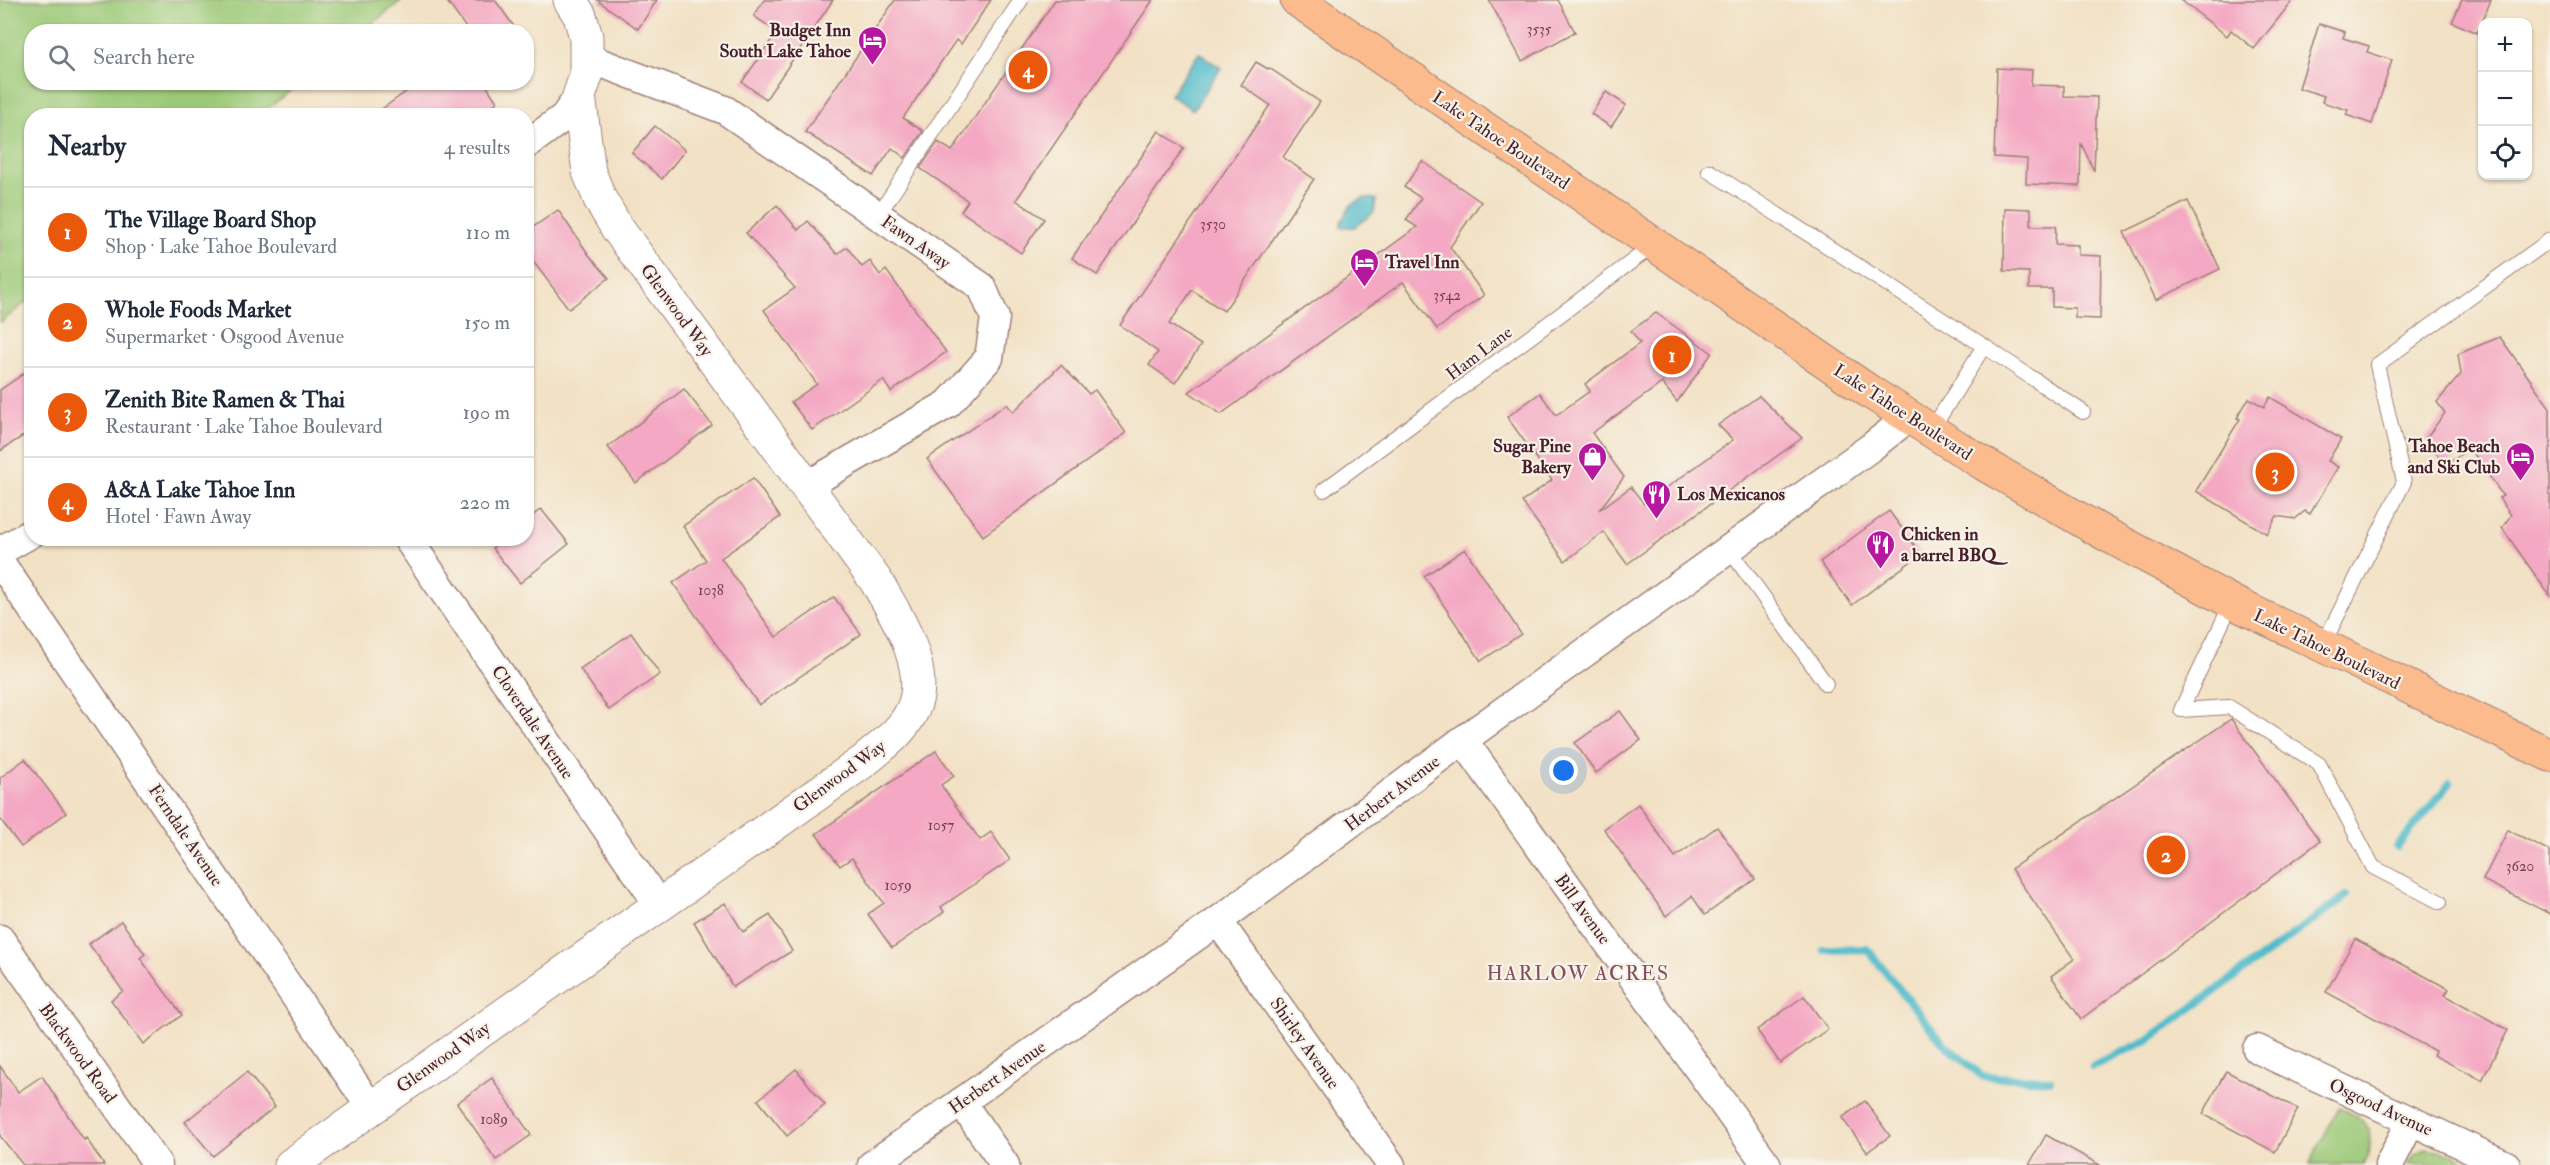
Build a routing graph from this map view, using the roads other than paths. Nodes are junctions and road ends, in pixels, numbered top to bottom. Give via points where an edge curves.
1 (570, 0) edge
2 (1021, 0) edge
3 (1297, 0) edge
4 (588, 58) junction
5 (579, 96) junction
6 (534, 139) edge
7 (1709, 171) dead end
8 (878, 215) junction
9 (2550, 240) edge
10 (1654, 245) junction
11 (1984, 346) junction
12 (2083, 412) dead end
13 (1920, 424) junction
14 (806, 486) junction
15 (1324, 490) dead end
16 (24, 538) edge
17 (412, 546) edge
18 (1729, 549) junction
19 (0, 551) edge
20 (0, 562) edge
21 (2232, 602) junction
22 (2322, 647) junction
23 (1826, 684) dead end
24 (1463, 740) junction
25 (2550, 755) edge
26 (2440, 902) dead end
27 (659, 905) junction
28 (1218, 921) junction
29 (0, 939) edge
30 (2257, 1048) dead end
31 (961, 1102) junction
32 (371, 1108) junction
33 (2411, 1121) junction
34 (158, 1165) edge
35 (291, 1165) edge
36 (872, 1165) edge
37 (1005, 1165) edge
38 (1391, 1165) edge
39 (1767, 1165) edge
40 (2389, 1165) edge
41 (2506, 1165) edge

1 - 4 street via 580,16
2 - 8 lane
3 - 10 highway, Lake Tahoe Boulevard
4 - 5 street
4 - 8 street, Fawn Away via 725,110
5 - 6 street via 564,117
5 - 14 street, Glenwood Way via 590,172 600,199 617,228
7 - 11 lane
8 - 14 street, Fawn Away via 982,286 995,318 989,358 948,404
9 - 22 lane via 2377,365 2404,482
10 - 13 highway, Lake Tahoe Boulevard
10 - 15 lane, Ham Lane
11 - 12 lane
11 - 13 lane
13 - 18 street, Herbert Avenue
13 - 21 highway, Lake Tahoe Boulevard via 2100,531
14 - 27 street, Glenwood Way via 876,581 898,619 919,684 913,710 895,735 864,760
16 - 19 street
17 - 27 street, Cloverdale Avenue
18 - 23 lane
18 - 24 street, Herbert Avenue
20 - 32 street, Ferndale Avenue
21 - 22 highway, Lake Tahoe Boulevard
21 - 26 lane via 2181,710 2229,707 2319,764 2373,867
22 - 25 highway, Lake Tahoe Boulevard
24 - 28 street, Herbert Avenue
24 - 39 street, Bill Avenue
27 - 32 street, Glenwood Way
28 - 31 street, Herbert Avenue
28 - 38 street, Shirley Avenue
29 - 34 street, Blackwood Road
30 - 33 street, Osgood Avenue
31 - 36 street, Herbert Avenue
31 - 37 street
32 - 35 street, Glenwood Way
33 - 40 street
33 - 41 street, Osgood Avenue

